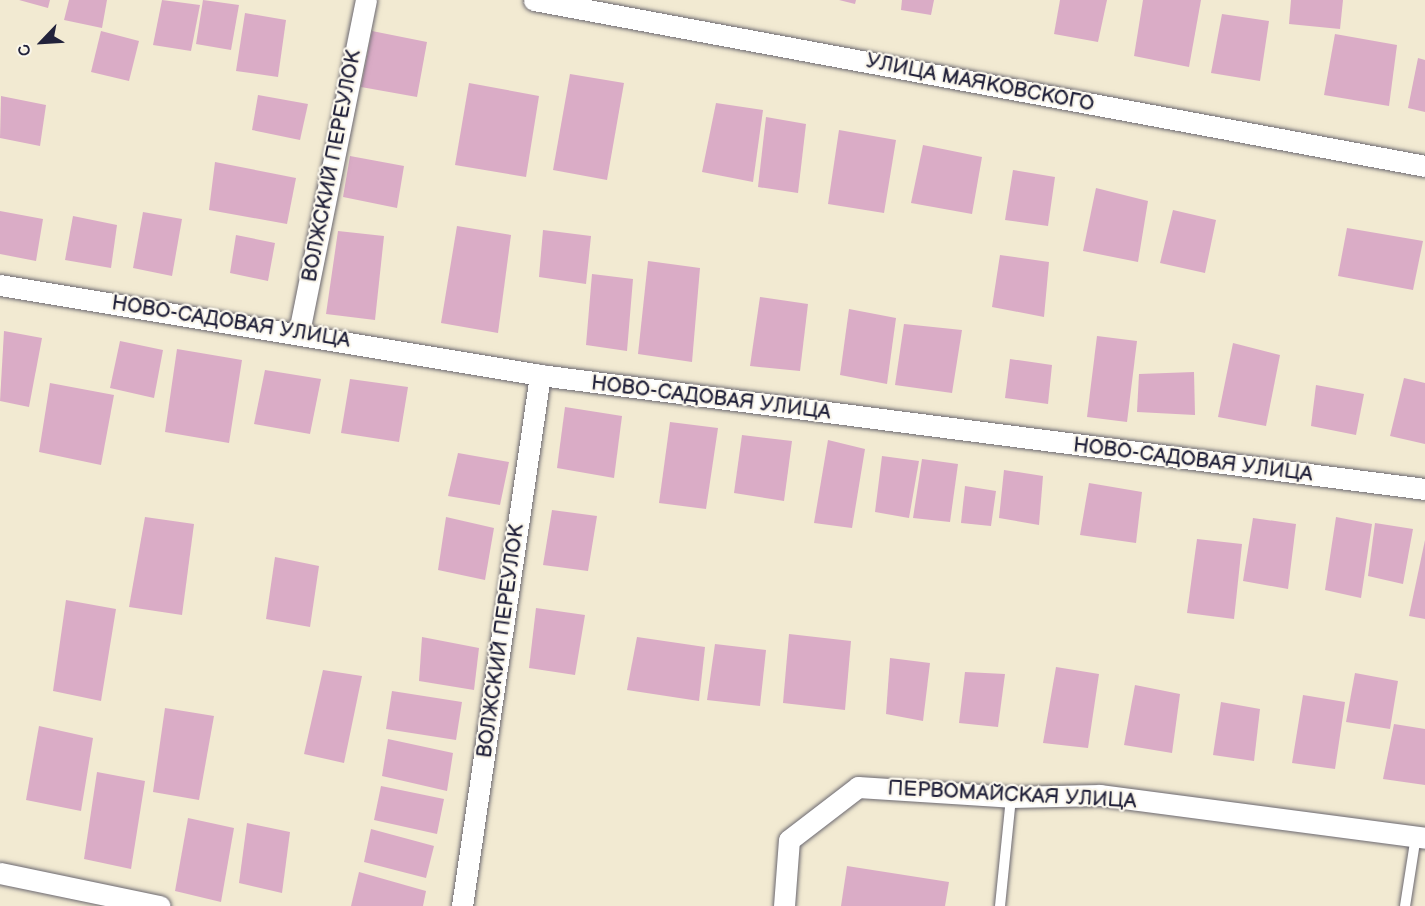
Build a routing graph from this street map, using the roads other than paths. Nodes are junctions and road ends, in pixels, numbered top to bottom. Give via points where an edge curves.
1 (366, 0) edge
2 (534, 0) edge
3 (1425, 166) edge
4 (0, 285) edge
5 (299, 332) junction
6 (540, 375) junction
7 (1425, 489) edge
8 (1011, 796) junction
9 (1420, 837) edge
10 (0, 873) edge
11 (160, 906) edge
12 (462, 906) edge
13 (784, 906) edge
14 (1000, 906) edge
15 (1405, 906) edge

1 - 5 street, ВОЛЖСКИЙ ПЕРЕУЛОК
2 - 3 street, УЛИЦА МАЯКОВСКОГО
4 - 5 street, НОВО-САДОВАЯ УЛИЦА
5 - 6 street, НОВО-САДОВАЯ УЛИЦА
6 - 7 street, НОВО-САДОВАЯ УЛИЦА
6 - 12 street, ВОЛЖСКИЙ ПЕРЕУЛОК
8 - 9 street, ПЕРВОМАЙСКАЯ УЛИЦА via 1100,795
8 - 13 street, ПЕРВОМАЙСКАЯ УЛИЦА via 858,787 789,840
8 - 14 lane
9 - 15 lane
10 - 11 street

